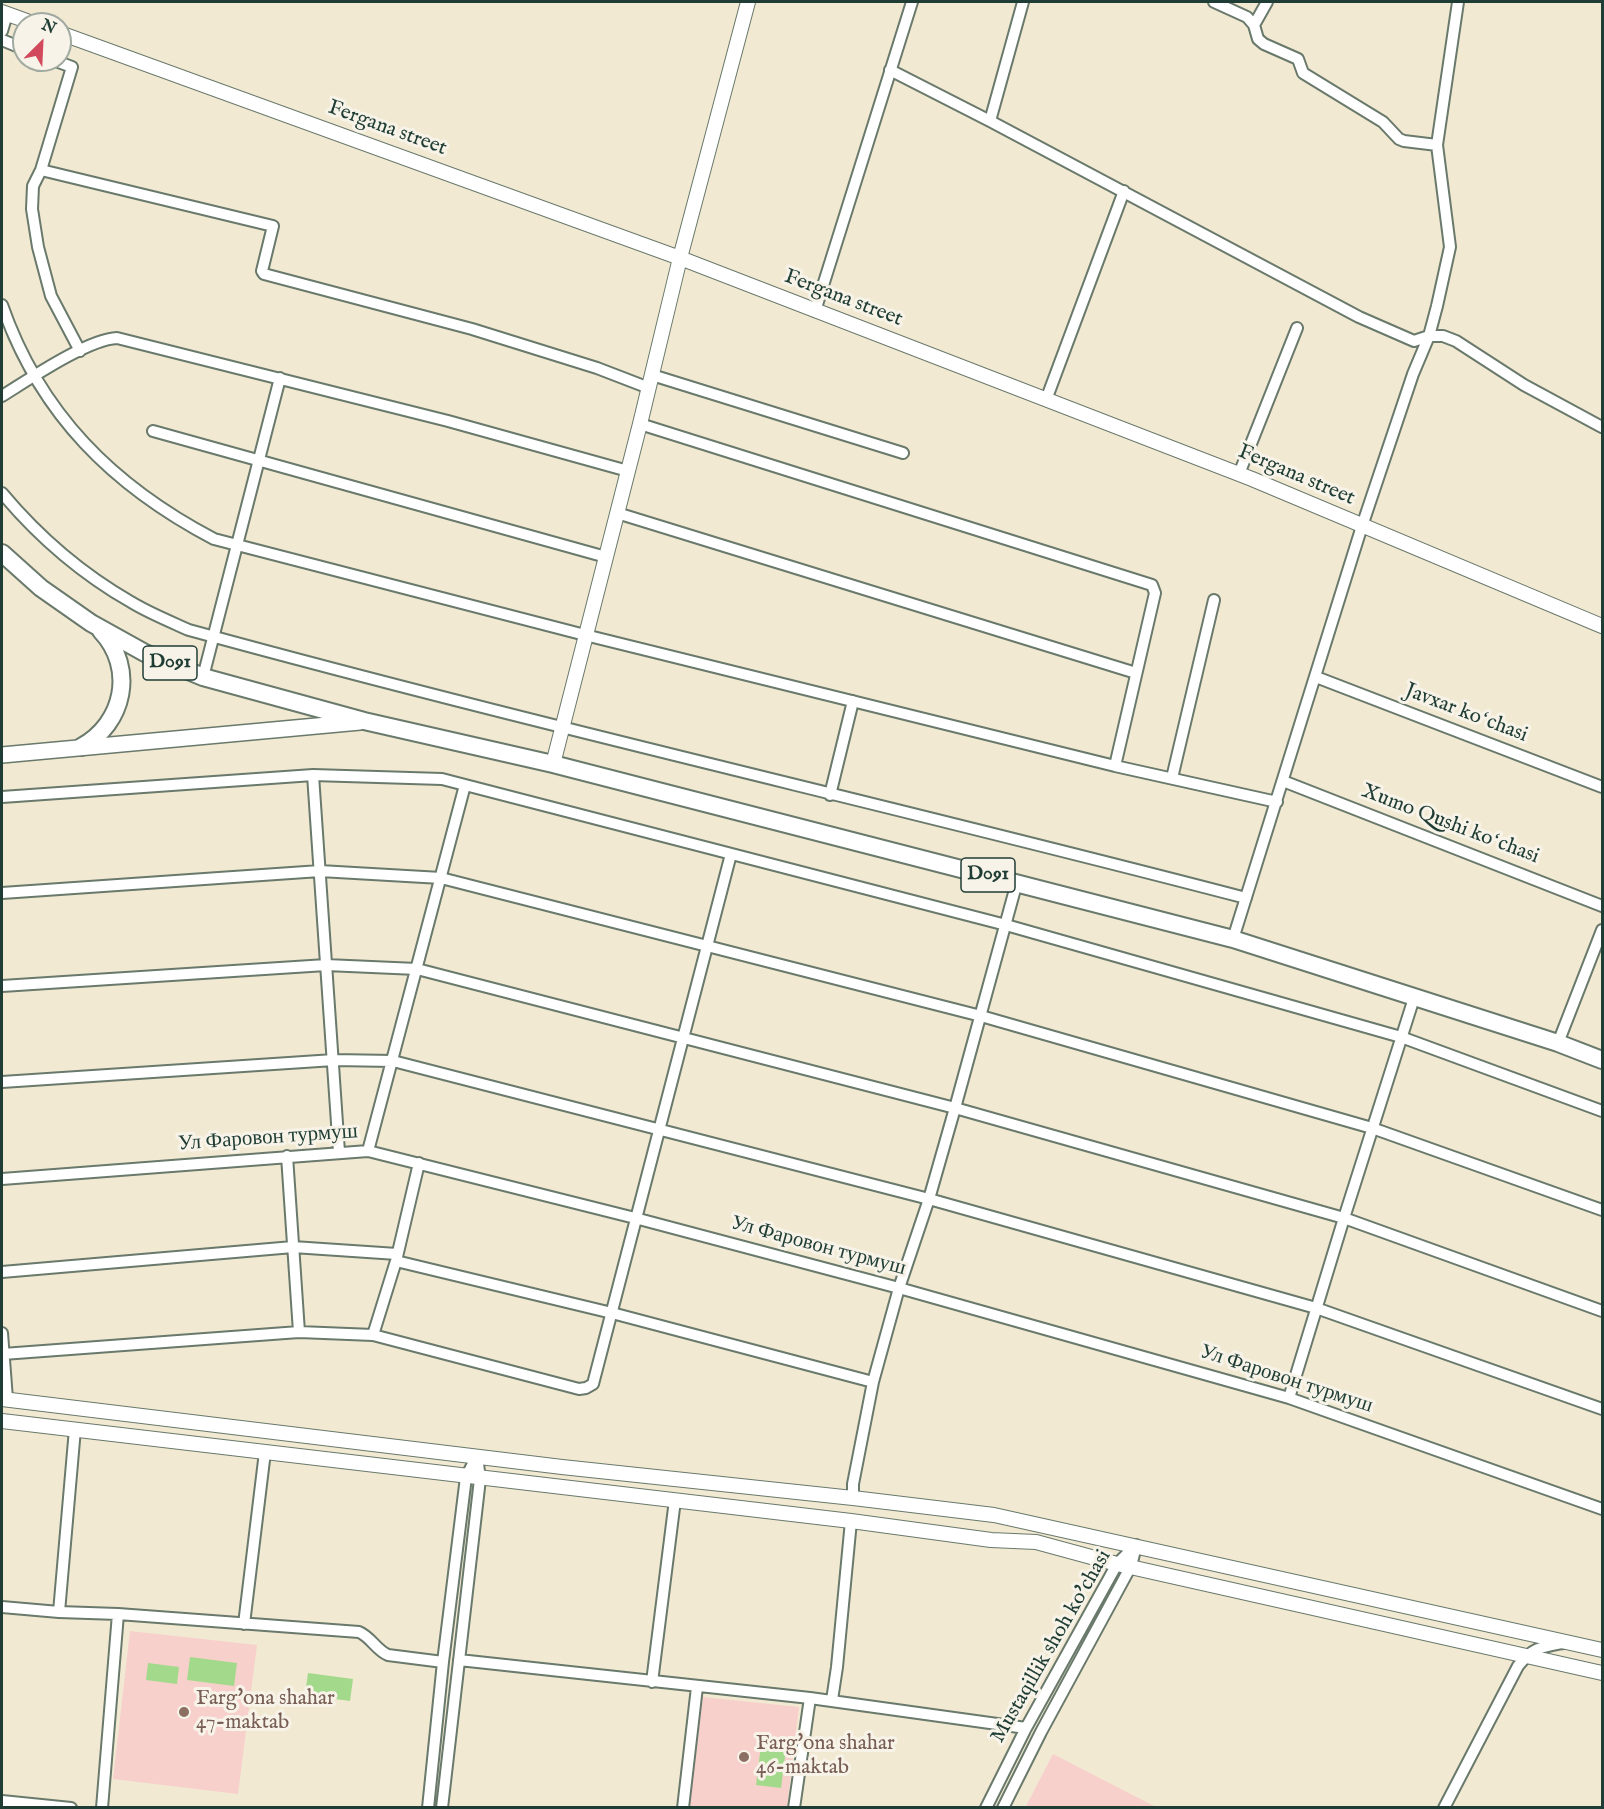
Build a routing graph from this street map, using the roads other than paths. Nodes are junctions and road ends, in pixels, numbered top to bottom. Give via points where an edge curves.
1 (748, 2) edge
2 (912, 2) edge
3 (1023, 2) edge
4 (1214, 2) edge
5 (1266, 2) edge
6 (1458, 2) edge
7 (4, 13) edge
8 (1254, 25) junction
9 (2, 31) edge
10 (72, 37) edge
11 (890, 70) junction
12 (70, 72) edge
13 (990, 120) junction
14 (1437, 145) junction
15 (41, 170) junction
16 (1124, 191) junction
17 (680, 258) junction
18 (2, 305) edge
19 (815, 311) junction
20 (1297, 328) dead end
21 (1429, 336) junction
22 (80, 351) junction
23 (34, 376) junction
24 (280, 378) junction
25 (650, 382) junction
26 (2, 396) edge
27 (1046, 400) junction
28 (640, 424) junction
29 (1602, 427) edge
30 (153, 432) dead end
31 (903, 453) dead end
32 (259, 461) junction
33 (628, 471) junction
34 (1239, 474) junction
35 (2, 493) edge
36 (617, 513) junction
37 (1362, 526) junction
38 (237, 546) junction
39 (2, 553) edge
40 (606, 557) junction
41 (1215, 600) dead end
42 (91, 623) junction
43 (1602, 626) edge
44 (585, 634) junction
45 (213, 637) junction
46 (1136, 674) junction
47 (203, 677) junction
48 (1316, 677) junction
49 (853, 701) junction
50 (364, 721) junction
51 (561, 728) junction
52 (81, 747) junction
53 (2, 755) edge
54 (553, 764) junction
55 (1115, 766) junction
56 (313, 775) junction
57 (1172, 778) junction
58 (1283, 781) junction
59 (465, 785) junction
60 (1602, 787) edge
61 (830, 795) junction
62 (2, 797) edge
63 (1277, 802) junction
64 (731, 854) junction
65 (320, 871) junction
66 (441, 878) junction
67 (1017, 882) junction
68 (2, 893) edge
69 (1246, 898) junction
70 (1602, 906) edge
71 (1006, 925) junction
72 (1602, 930) edge
73 (1233, 939) junction
74 (707, 946) junction
75 (326, 965) junction
76 (417, 969) junction
77 (2, 986) edge
78 (1414, 998) junction
79 (981, 1016) junction
80 (683, 1037) junction
81 (1401, 1038) junction
82 (1558, 1043) junction
83 (334, 1060) junction
84 (393, 1060) junction
85 (1602, 1060) edge
86 (2, 1082) edge
87 (955, 1108) junction
88 (1602, 1111) edge
89 (1372, 1128) junction
90 (660, 1129) junction
91 (368, 1151) junction
92 (339, 1152) junction
93 (287, 1156) junction
94 (419, 1163) junction
95 (2, 1179) edge
96 (928, 1199) junction
97 (1602, 1210) edge
98 (634, 1218) junction
99 (1344, 1218) junction
100 (293, 1247) junction
101 (397, 1257) junction
102 (2, 1272) edge
103 (899, 1288) junction
104 (1316, 1308) junction
105 (1602, 1311) edge
106 (612, 1313) junction
107 (299, 1332) junction
108 (2, 1333) edge
109 (373, 1335) junction
110 (3, 1354) junction
111 (873, 1382) junction
112 (1289, 1398) junction
113 (4, 1399) edge
114 (1602, 1409) edge
115 (2, 1421) edge
116 (75, 1430) junction
117 (265, 1452) junction
118 (451, 1453) junction
119 (477, 1456) junction
120 (449, 1475) junction
121 (473, 1478) junction
122 (497, 1481) junction
123 (464, 1495) junction
124 (478, 1496) junction
125 (853, 1498) junction
126 (675, 1500) junction
127 (1602, 1509) edge
128 (851, 1521) junction
129 (1095, 1537) junction
130 (1136, 1545) junction
131 (1081, 1555) junction
132 (1124, 1565) junction
133 (2, 1607) edge
134 (59, 1612) junction
135 (118, 1614) junction
136 (244, 1624) junction
137 (1566, 1643) junction
138 (1602, 1650) edge
139 (1526, 1656) junction
140 (459, 1660) junction
141 (443, 1662) junction
142 (1602, 1673) edge
143 (652, 1682) junction
144 (697, 1687) junction
145 (810, 1698) junction
146 (832, 1700) junction
147 (1026, 1728) junction
148 (2, 1801) edge
149 (71, 1808) edge
150 (102, 1808) edge
151 (428, 1808) edge
152 (442, 1808) edge
153 (683, 1808) edge
154 (794, 1808) edge
155 (986, 1808) edge
156 (1003, 1808) edge
157 (1444, 1808) edge

1 - 17 street
2 - 11 street
3 - 13 street
4 - 8 street via 1247,17
5 - 8 street
6 - 14 street
7 - 9 street
8 - 14 street via 1264,44 1298,59 1303,74 1383,122 1399,139
10 - 17 street, Fergana street
11 - 13 street
11 - 19 street
12 - 15 street
13 - 16 street
14 - 21 street via 1450,247
15 - 22 street via 33,186 32,209 38,247 51,296
15 - 25 street via 273,226 264,274 472,328
16 - 21 street via 1359,317 1414,341
16 - 27 street
17 - 19 street, Fergana street
17 - 25 street
18 - 23 street
19 - 27 street, Fergana street
20 - 34 street
21 - 29 street via 1456,341 1524,385
21 - 37 street
22 - 23 street
22 - 24 street via 117,338
23 - 26 street
23 - 38 street via 64,420 129,486 186,524
24 - 32 street
24 - 33 street
25 - 28 street
25 - 31 street
27 - 34 street, Fergana street
28 - 33 street
28 - 46 street via 1152,585 1155,593
30 - 32 street
32 - 38 street
32 - 40 street
33 - 36 street
34 - 37 street, Fergana street
35 - 45 street via 37,531 107,588 189,630
36 - 40 street
36 - 46 street
37 - 43 street, Fergana street
37 - 48 street
38 - 44 street
38 - 45 street
39 - 42 main road, D091 via 41,588
40 - 44 street
41 - 57 street
42 - 47 main road, D091 via 145,653
42 - 52 main road via 116,653 121,688 106,728
44 - 49 street
44 - 51 street
45 - 47 street
45 - 51 street
46 - 55 street
47 - 50 main road, D091
48 - 58 street
48 - 60 street, Javxar koʻchasi
49 - 55 street
49 - 61 street
50 - 52 main road
50 - 54 main road, D091
51 - 54 street
51 - 61 street
52 - 53 main road
54 - 67 main road, D091
55 - 57 street
56 - 59 street via 442,779
56 - 62 street
56 - 65 street
57 - 63 street
58 - 63 street
58 - 70 street, Xumo Qushi koʻchasi
59 - 64 street
59 - 66 street
61 - 69 street
63 - 69 street
64 - 71 street
64 - 74 street
65 - 66 street
65 - 68 street
65 - 75 street
66 - 74 street
66 - 76 street
67 - 71 street
67 - 73 main road, D091
69 - 73 street
71 - 79 street
71 - 81 street
72 - 82 street
73 - 78 main road, D091
74 - 79 street
74 - 80 street
75 - 76 street
75 - 77 street
75 - 83 street
76 - 80 street
76 - 84 street
78 - 81 street
78 - 82 main road, D091
79 - 87 street
79 - 89 street
80 - 87 street
80 - 90 street
81 - 88 street
81 - 89 street
82 - 85 main road, D091
83 - 84 street
83 - 86 street
83 - 92 street
84 - 90 street
84 - 91 street
87 - 96 street
87 - 99 street
89 - 97 street
89 - 99 street
90 - 96 street
90 - 98 street
91 - 92 street, Ул Фаровон турмуш
91 - 94 street, Ул Фаровон турмуш
92 - 93 street, Ул Фаровон турмуш
93 - 95 street, Ул Фаровон турмуш
93 - 100 street
94 - 98 street, Ул Фаровон турмуш
94 - 101 street
96 - 103 street
96 - 104 street
98 - 103 street, Ул Фаровон турмуш
98 - 106 street
99 - 104 street
99 - 105 street
100 - 101 street
100 - 102 street
100 - 107 street
101 - 106 street
101 - 109 street
103 - 111 street
103 - 112 street, Ул Фаровон турмуш
104 - 112 street
104 - 114 street
106 - 109 street via 593,1384 579,1389
106 - 111 street
107 - 109 street
107 - 110 street
108 - 110 street
110 - 113 street
111 - 125 street
112 - 127 street, Ул Фаровон турмуш
113 - 118 street
115 - 116 street
116 - 117 street
116 - 134 street
117 - 120 street
117 - 136 street
118 - 119 street
118 - 120 street via 455,1460
119 - 121 street
119 - 125 street
120 - 121 street
120 - 123 street
121 - 122 street
121 - 123 street
121 - 124 street
122 - 124 street
122 - 126 street
123 - 141 street
124 - 140 street
125 - 129 street via 994,1515
126 - 128 street
126 - 143 street
128 - 131 street via 991,1540 1036,1542
128 - 146 street
129 - 130 street
129 - 131 street via 1095,1548
130 - 132 street, Mustaqillik shoh ko'chasi
130 - 137 street
131 - 132 street
132 - 139 street
132 - 147 street, Mustaqillik shoh ko'chasi
132 - 156 street, Mustaqillik shoh ko'chasi
133 - 134 street
134 - 135 street
135 - 136 street
135 - 150 street
136 - 141 street via 359,1632 388,1655
137 - 138 street
137 - 139 street via 1538,1648
139 - 142 street
139 - 157 street
140 - 143 street
140 - 152 street
141 - 151 street
143 - 144 street
144 - 145 street
144 - 153 street
145 - 146 street
145 - 154 street
146 - 147 street
147 - 155 street, Mustaqillik shoh ko'chasi
148 - 149 street

